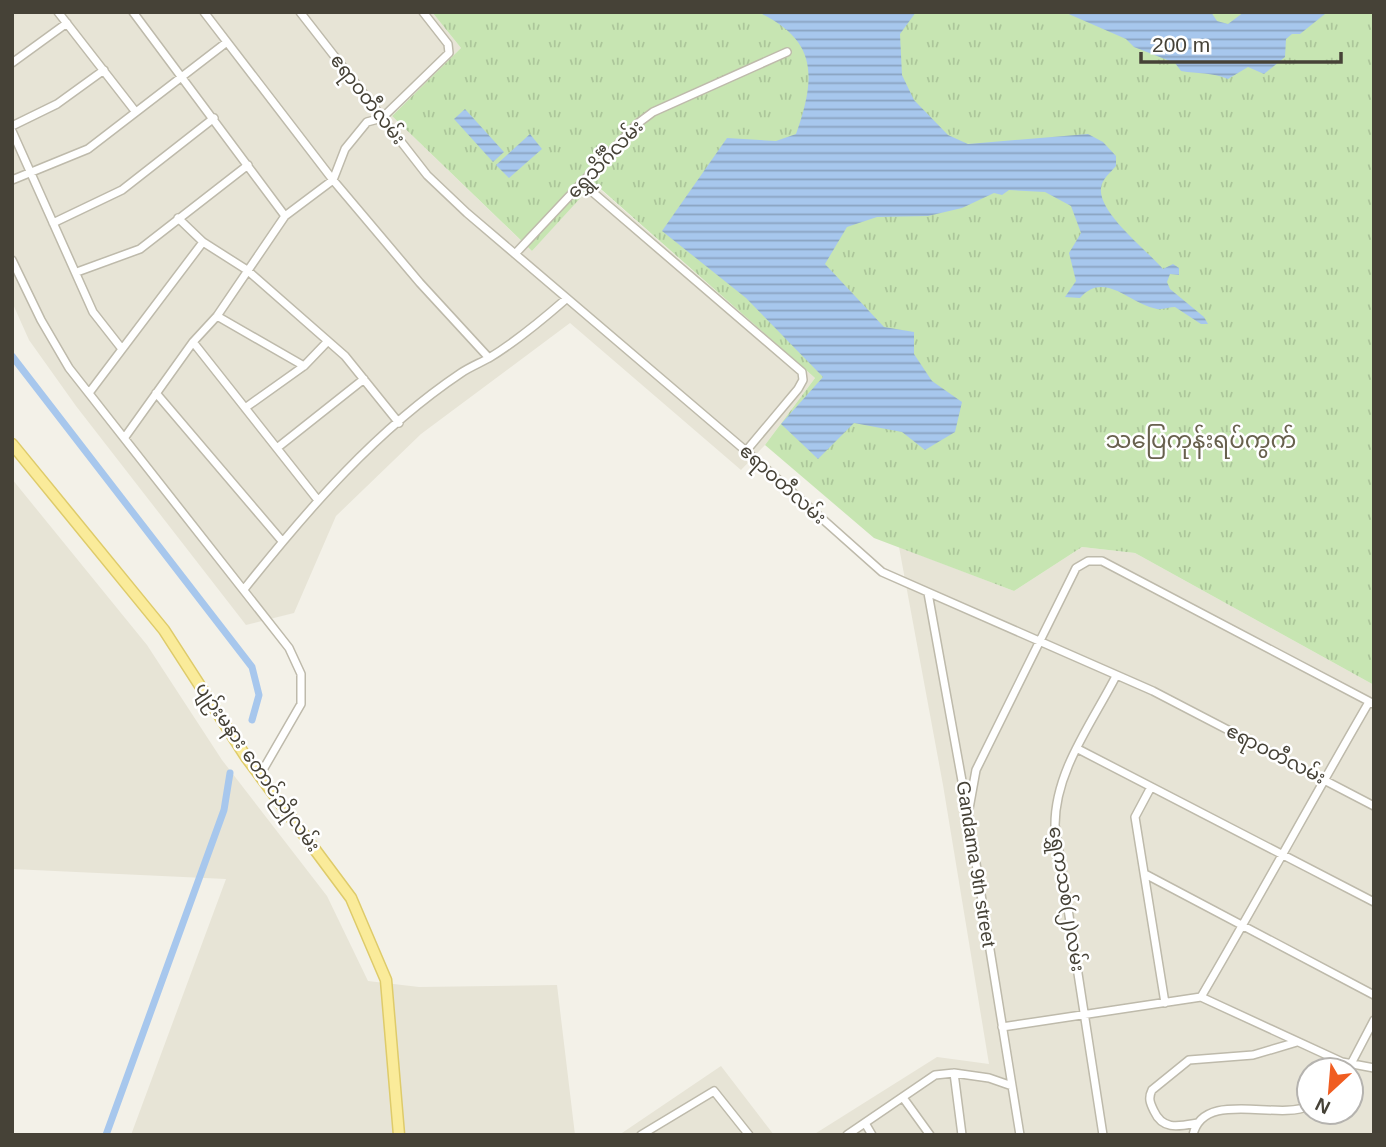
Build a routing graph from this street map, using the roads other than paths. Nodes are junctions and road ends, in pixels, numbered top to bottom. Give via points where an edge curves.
1 (58, 12) edge
2 (133, 12) edge
3 (204, 12) edge
4 (300, 12) edge
5 (423, 12) edge
6 (66, 23) junction
7 (227, 42) junction
8 (787, 52) dead end
9 (12, 63) edge
10 (104, 70) junction
11 (182, 75) junction
12 (135, 111) junction
13 (214, 118) junction
14 (382, 118) junction
15 (12, 128) edge
16 (248, 165) junction
17 (30, 172) junction
18 (12, 180) edge
19 (333, 180) junction
20 (582, 183) junction
21 (285, 215) junction
22 (178, 218) junction
23 (54, 223) junction
24 (204, 242) junction
25 (515, 254) junction
26 (12, 260) edge
27 (247, 270) junction
28 (77, 272) junction
29 (566, 299) junction
30 (217, 316) junction
31 (328, 341) junction
32 (193, 342) junction
33 (122, 349) junction
34 (489, 358) junction
35 (304, 366) junction
36 (364, 379) junction
37 (89, 393) junction
38 (156, 393) junction
39 (245, 408) junction
40 (399, 423) junction
41 (125, 437) junction
42 (12, 444) edge
43 (277, 448) junction
44 (747, 451) junction
45 (317, 499) junction
46 (282, 541) junction
47 (245, 589) junction
48 (928, 593) junction
49 (1037, 641) junction
50 (1116, 676) junction
51 (1371, 703) edge
52 (1078, 749) junction
53 (260, 775) junction
54 (1324, 779) junction
55 (1151, 787) junction
56 (1374, 806) edge
57 (968, 814) junction
58 (1284, 856) junction
59 (1146, 874) junction
60 (1374, 902) edge
61 (1244, 925) junction
62 (1374, 995) edge
63 (1200, 997) junction
64 (1165, 1003) junction
65 (1085, 1015) junction
66 (1374, 1020) edge
67 (1002, 1027) junction
68 (1297, 1042) junction
69 (1322, 1056) edge
70 (1355, 1056) edge
71 (954, 1073) junction
72 (1012, 1086) junction
73 (904, 1099) junction
74 (1295, 1111) edge
75 (1198, 1123) junction
76 (865, 1124) junction
77 (745, 1133) edge
78 (399, 1135) edge
79 (641, 1135) edge
80 (847, 1135) edge
81 (873, 1135) edge
82 (930, 1135) edge
83 (962, 1135) edge
84 (1020, 1135) edge
85 (1103, 1135) edge
86 (1193, 1135) edge

1 - 6 street
2 - 11 street
3 - 7 street
4 - 14 street, ဧရာဝတီလမ်း
5 - 14 street via 448,44 449,53
6 - 9 street
6 - 10 street
7 - 11 street
7 - 19 street
8 - 20 street, ရွှေသိင်္ဂီလမ်း via 653,112
10 - 12 street
10 - 15 street via 57,104
11 - 12 street
11 - 13 street
12 - 17 street via 88,149
13 - 16 street
13 - 23 street via 122,190
14 - 19 street via 367,122 355,135
14 - 25 street, ဧရာဝတီလမ်း via 427,175
15 - 17 street
16 - 21 street
16 - 22 street
17 - 18 street
17 - 23 street
19 - 21 street
19 - 34 street
20 - 25 street, ရွှေသိင်္ဂီလမ်း
20 - 44 street via 802,372 798,389
21 - 27 street
22 - 24 street
22 - 28 street via 140,249
23 - 28 street
24 - 27 street
24 - 33 street
25 - 29 street, ဧရာဝတီလမ်း
26 - 37 street via 41,320
27 - 30 street
27 - 31 street
28 - 33 street via 93,312
29 - 34 street
29 - 44 street, ဧရာဝတီလမ်း
30 - 32 street
30 - 35 street
31 - 35 street
31 - 36 street
32 - 38 street
32 - 39 street
33 - 37 street
34 - 40 street via 461,372
35 - 39 street
36 - 40 street
36 - 43 street
37 - 41 street
38 - 41 street
38 - 46 street
39 - 43 street
40 - 45 street
41 - 47 street
42 - 53 main road, ပျဉ်းမနား တောင်ညိုလမ်း via 164,629
43 - 45 street
44 - 48 street, ဧရာဝတီလမ်း via 869,562
45 - 46 street
46 - 47 street
47 - 53 street via 289,648 301,674 301,704
48 - 49 street, ဧရာဝတီလမ်း
48 - 57 street, Gandama 9th street
49 - 50 street, ဧရာဝတီလမ်း
49 - 51 street via 1076,568 1088,561 1102,561
49 - 57 street via 975,770
50 - 52 street, ရွှေကသစ်(၂)လမ်း
50 - 54 street, ဧရာဝတီလမ်း
51 - 54 street
52 - 55 street
52 - 65 street, ရွှေကသစ်(၂)လမ်း via 1060,783 1055,825
53 - 78 main road, ပျဉ်းမနား တောင်ညိုလမ်း via 351,898 386,980
54 - 56 street, ဧရာဝတီလမ်း
54 - 58 street
55 - 58 street
55 - 59 street via 1135,817
57 - 67 street, Gandama 9th street
58 - 60 street
58 - 61 street
59 - 61 street
59 - 64 street
61 - 62 street
61 - 63 street
63 - 64 street
63 - 68 street
64 - 65 street
65 - 67 street
65 - 85 street, ရွှေကသစ်(၂)လမ်း
66 - 70 street
67 - 72 street, Gandama 9th street
68 - 69 street
68 - 75 street via 1253,1055 1189,1060 1152,1090 1150,1100 1164,1125
71 - 72 street
71 - 73 street via 935,1075
71 - 83 street
72 - 84 street, Gandama 9th street
73 - 76 street
73 - 82 street
74 - 75 street via 1230,1109 1216,1111
75 - 86 street
76 - 80 street
76 - 81 street
77 - 79 street via 713,1091

